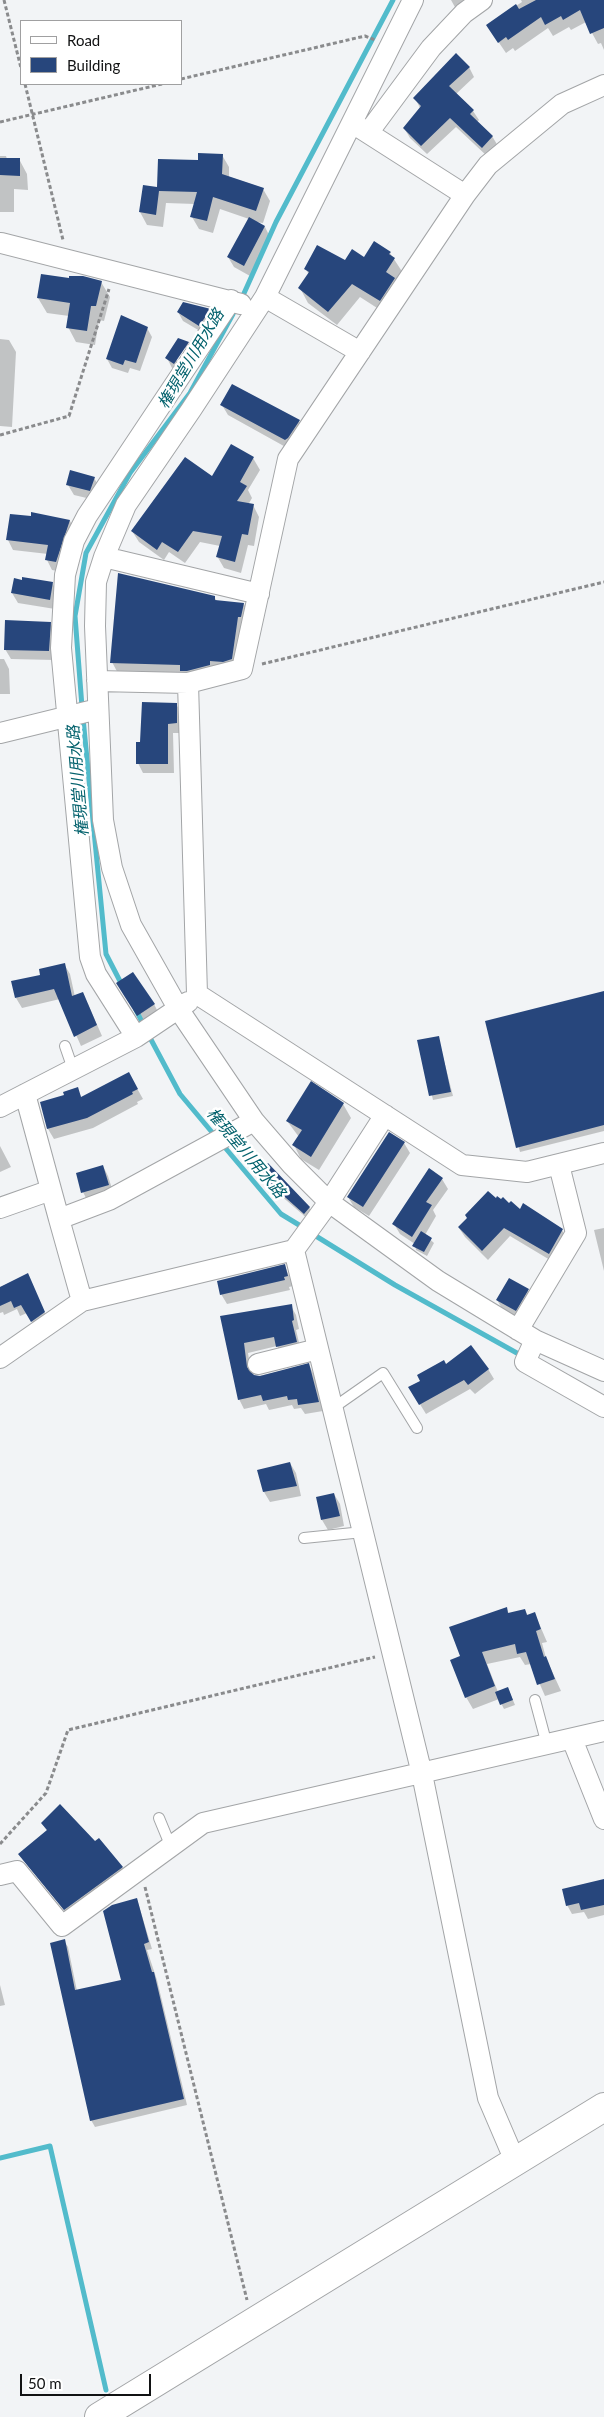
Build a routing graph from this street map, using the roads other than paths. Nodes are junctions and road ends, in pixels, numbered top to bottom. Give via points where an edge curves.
1 (413, 0) edge
2 (482, 0) edge
3 (604, 85) edge
4 (351, 122) junction
5 (368, 133) junction
6 (465, 195) junction
7 (1, 243) edge
8 (231, 300) junction
9 (260, 303) junction
10 (360, 352) junction
11 (104, 557) junction
12 (65, 575) junction
13 (96, 582) junction
14 (259, 594) junction
15 (97, 681) junction
16 (188, 683) junction
17 (98, 709) junction
18 (67, 717) junction
19 (0, 734) edge
20 (196, 994) junction
21 (179, 1010) junction
22 (136, 1037) junction
23 (65, 1046) dead end
24 (73, 1069) junction
25 (25, 1094) junction
26 (0, 1107) edge
27 (385, 1115) junction
28 (254, 1121) junction
29 (604, 1153) edge
30 (559, 1164) junction
31 (51, 1190) junction
32 (329, 1202) junction
33 (0, 1208) edge
34 (59, 1219) junction
35 (294, 1250) junction
36 (82, 1301) junction
37 (527, 1335) junction
38 (318, 1349) junction
39 (0, 1358) edge
40 (258, 1364) dead end
41 (604, 1371) edge
42 (604, 1407) edge
43 (332, 1408) junction
44 (417, 1428) dead end
45 (362, 1532) junction
46 (304, 1538) dead end
47 (535, 1700) dead end
48 (604, 1731) edge
49 (572, 1739) junction
50 (547, 1745) junction
51 (422, 1774) junction
52 (159, 1818) dead end
53 (604, 1819) edge
54 (171, 1847) junction
55 (0, 1876) edge
56 (604, 2107) edge
57 (515, 2161) junction
58 (101, 2417) edge

1 - 4 street
2 - 5 street via 464,13 432,48
3 - 6 street via 562,104 488,165
4 - 5 street
4 - 9 street
5 - 6 street
6 - 10 street
7 - 8 street
8 - 9 street
8 - 12 street via 87,516 74,542
9 - 10 street
9 - 11 street via 126,505
10 - 14 street via 288,459
11 - 13 street
11 - 14 street
12 - 13 street
12 - 18 street via 60,648
13 - 15 street
14 - 16 street via 242,669
15 - 16 street
15 - 17 street
16 - 20 street
17 - 18 street
17 - 21 street via 103,820 112,868 131,925
18 - 19 street
18 - 22 street via 90,957 96,974
20 - 21 street
20 - 27 street
21 - 22 street
21 - 28 street
22 - 24 street
23 - 24 lane
24 - 25 street
25 - 26 street
25 - 31 street
27 - 30 street via 462,1165 527,1172
27 - 32 street
28 - 32 street
28 - 34 street via 109,1200
29 - 30 street
30 - 37 street via 576,1233
31 - 33 street
31 - 34 street
32 - 35 street
32 - 37 street via 438,1281
34 - 36 street
35 - 36 street
35 - 38 street
36 - 39 street
37 - 41 street
37 - 42 street via 525,1362
38 - 40 street
38 - 43 street
43 - 44 lane via 383,1373
43 - 45 street
45 - 46 lane
45 - 51 street
47 - 50 lane
48 - 49 street
49 - 50 street
49 - 53 street
50 - 51 street
51 - 54 street via 203,1823
51 - 57 street via 488,2098
52 - 54 lane
54 - 55 street via 62,1926 17,1871
56 - 57 street
57 - 58 street

